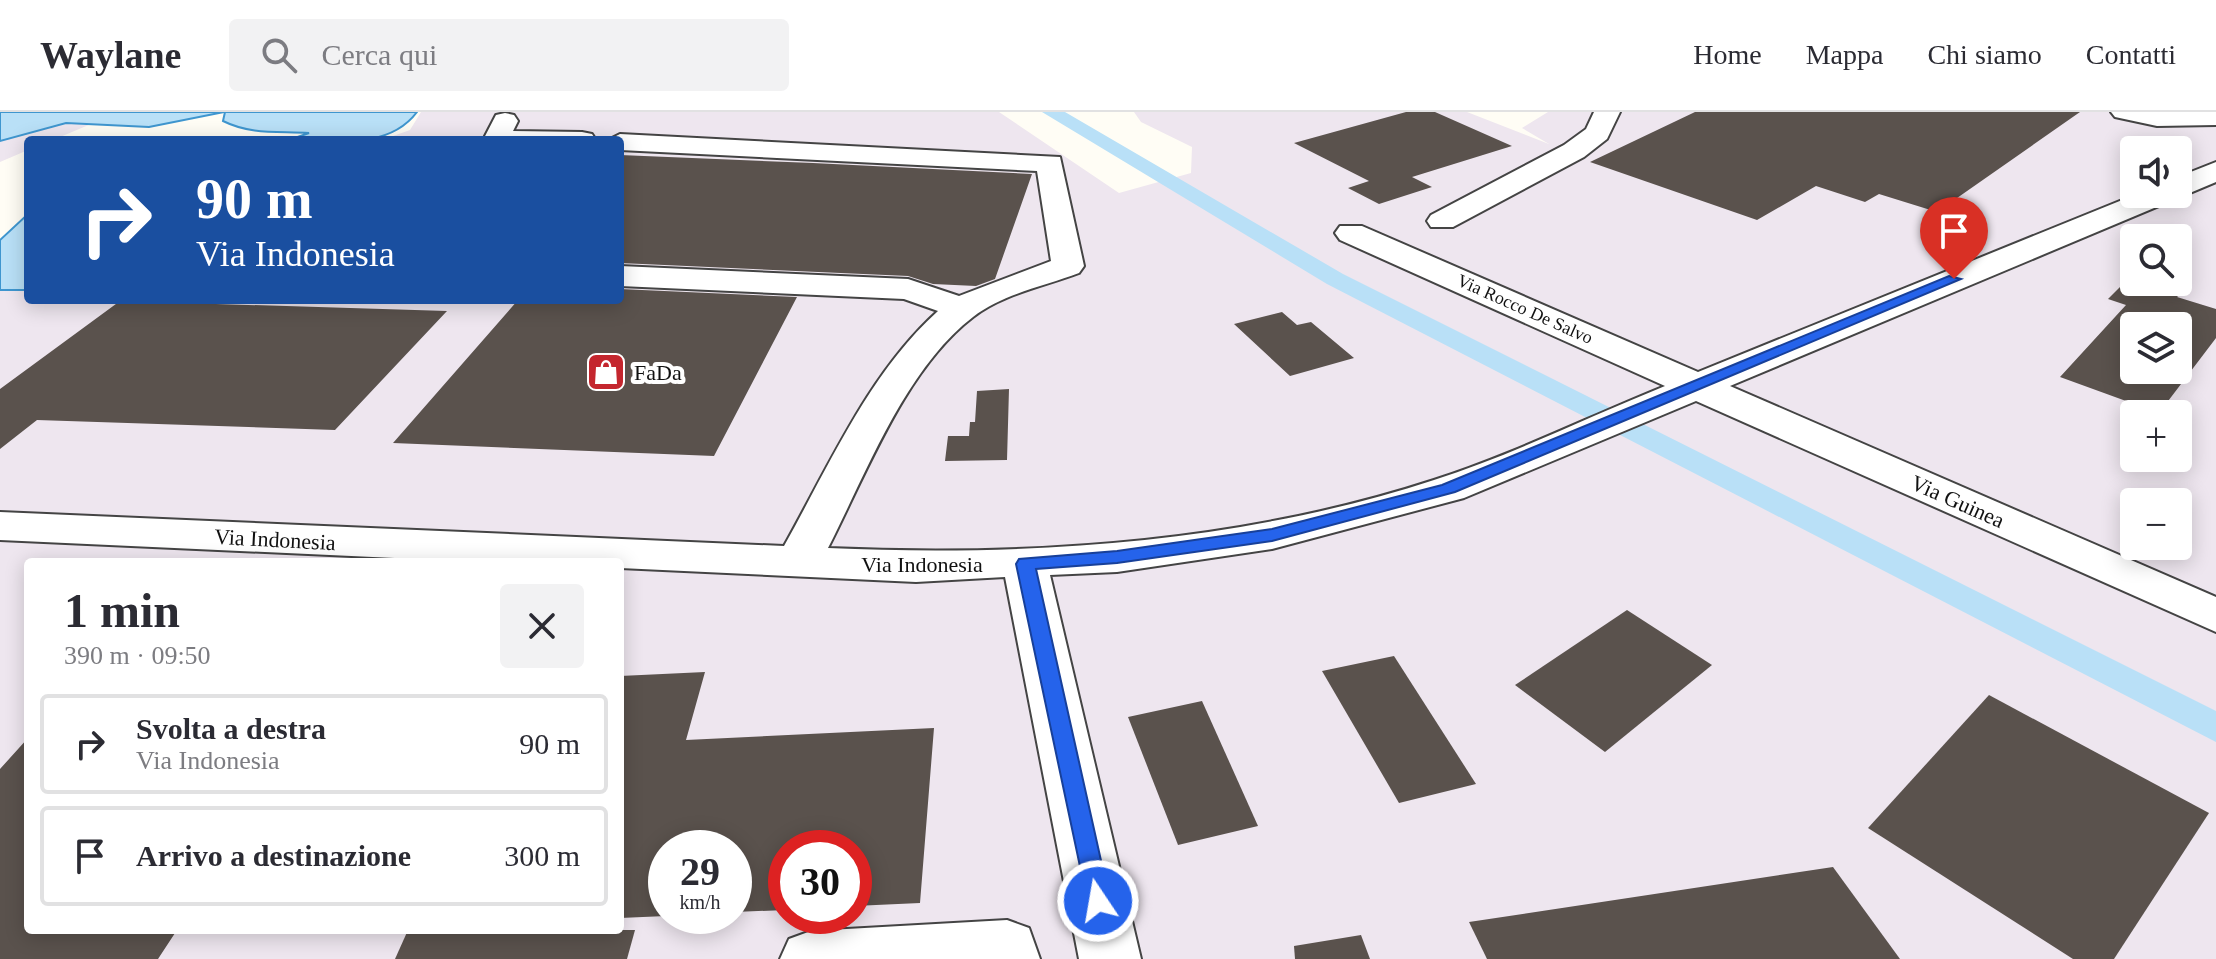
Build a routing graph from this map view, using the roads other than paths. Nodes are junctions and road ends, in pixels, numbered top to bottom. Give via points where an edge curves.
1 (1607, 112) edge
2 (2124, 112) edge
3 (2216, 117) edge
4 (505, 121) dead end
5 (498, 136) edge
6 (624, 142) edge
7 (2216, 171) edge
8 (2192, 186) edge
9 (2141, 208) edge
10 (1442, 221) dead end
11 (1351, 233) dead end
12 (624, 276) edge
13 (961, 308) junction
14 (1699, 385) junction
15 (0, 526) edge
16 (798, 562) junction
17 (1025, 564) junction
18 (2216, 616) edge
19 (811, 959) edge
20 (1009, 959) edge
21 (1110, 959) edge

1 - 10 street via 1598,133 1574,151
2 - 3 street via 2157,118
4 - 5 street
6 - 13 street via 1050,163 1068,266
7 - 8 street, Via Indonesia
9 - 14 street, Via Indonesia
11 - 14 street, Via Rocco De Salvo
12 - 13 street via 908,289
13 - 16 street via 903,374
14 - 17 street, Via Indonesia via 1449,489 1272,535
14 - 18 street, Via Guinea
15 - 16 street, Via Indonesia
16 - 17 street, Via Indonesia
17 - 21 street
19 - 20 street via 1007,948

